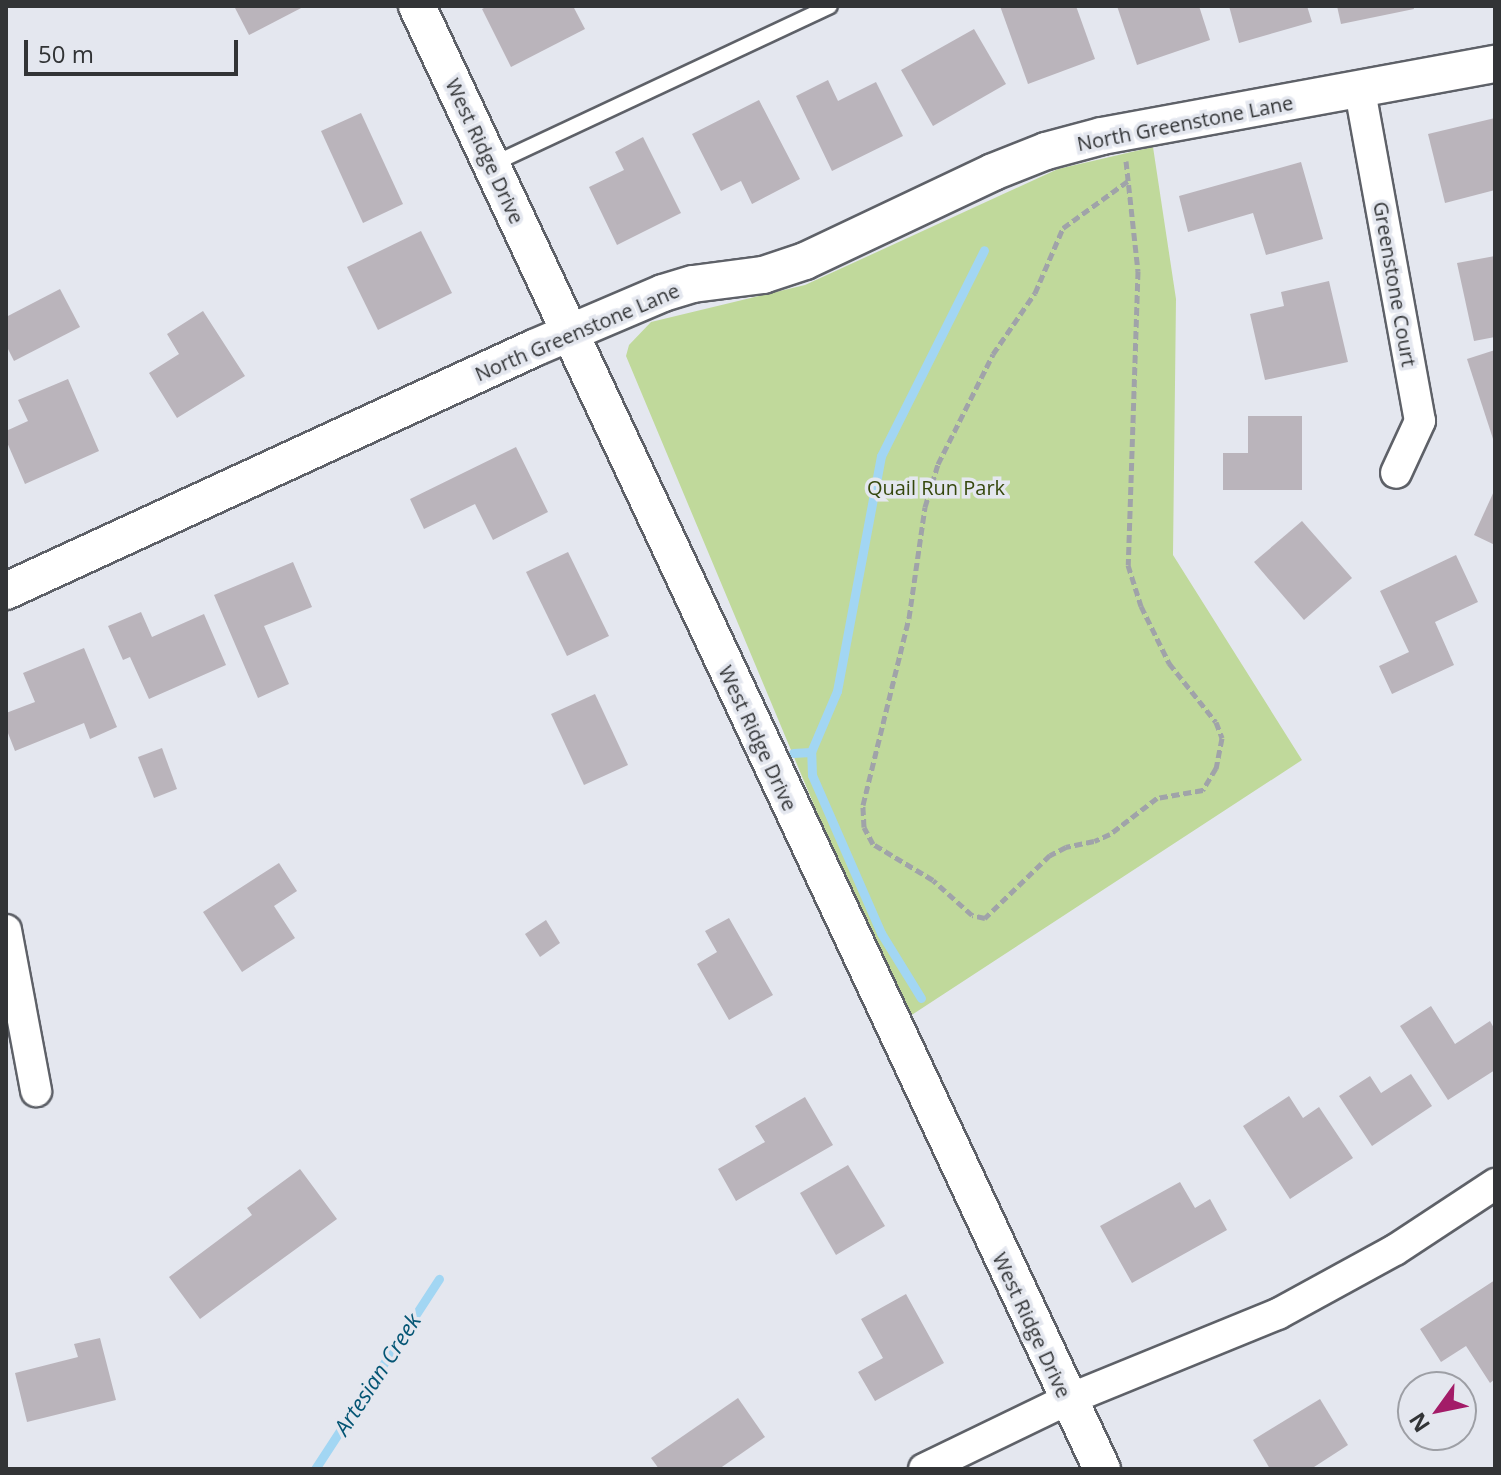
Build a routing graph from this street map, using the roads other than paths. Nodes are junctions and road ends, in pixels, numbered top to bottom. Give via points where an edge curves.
1 (417, 6) edge
2 (830, 6) edge
3 (1495, 64) edge
4 (1360, 91) junction
5 (491, 165) junction
6 (569, 333) junction
7 (1396, 473) dead end
8 (6, 591) edge
9 (6, 930) edge
10 (36, 1091) dead end
11 (1495, 1184) edge
12 (1067, 1400) junction
13 (924, 1469) edge
14 (1102, 1469) edge

1 - 5 street, West Ridge Drive
2 - 5 lane
3 - 4 street, North Greenstone Lane
4 - 6 street, North Greenstone Lane via 1102,136 1046,151 805,261 763,275 663,293
4 - 7 street, Greenstone Court via 1420,421
5 - 6 street, West Ridge Drive
6 - 8 street, North Greenstone Lane
6 - 12 street, West Ridge Drive
9 - 10 street
11 - 12 street via 1395,1250 1278,1314
12 - 13 street
12 - 14 street, West Ridge Drive

